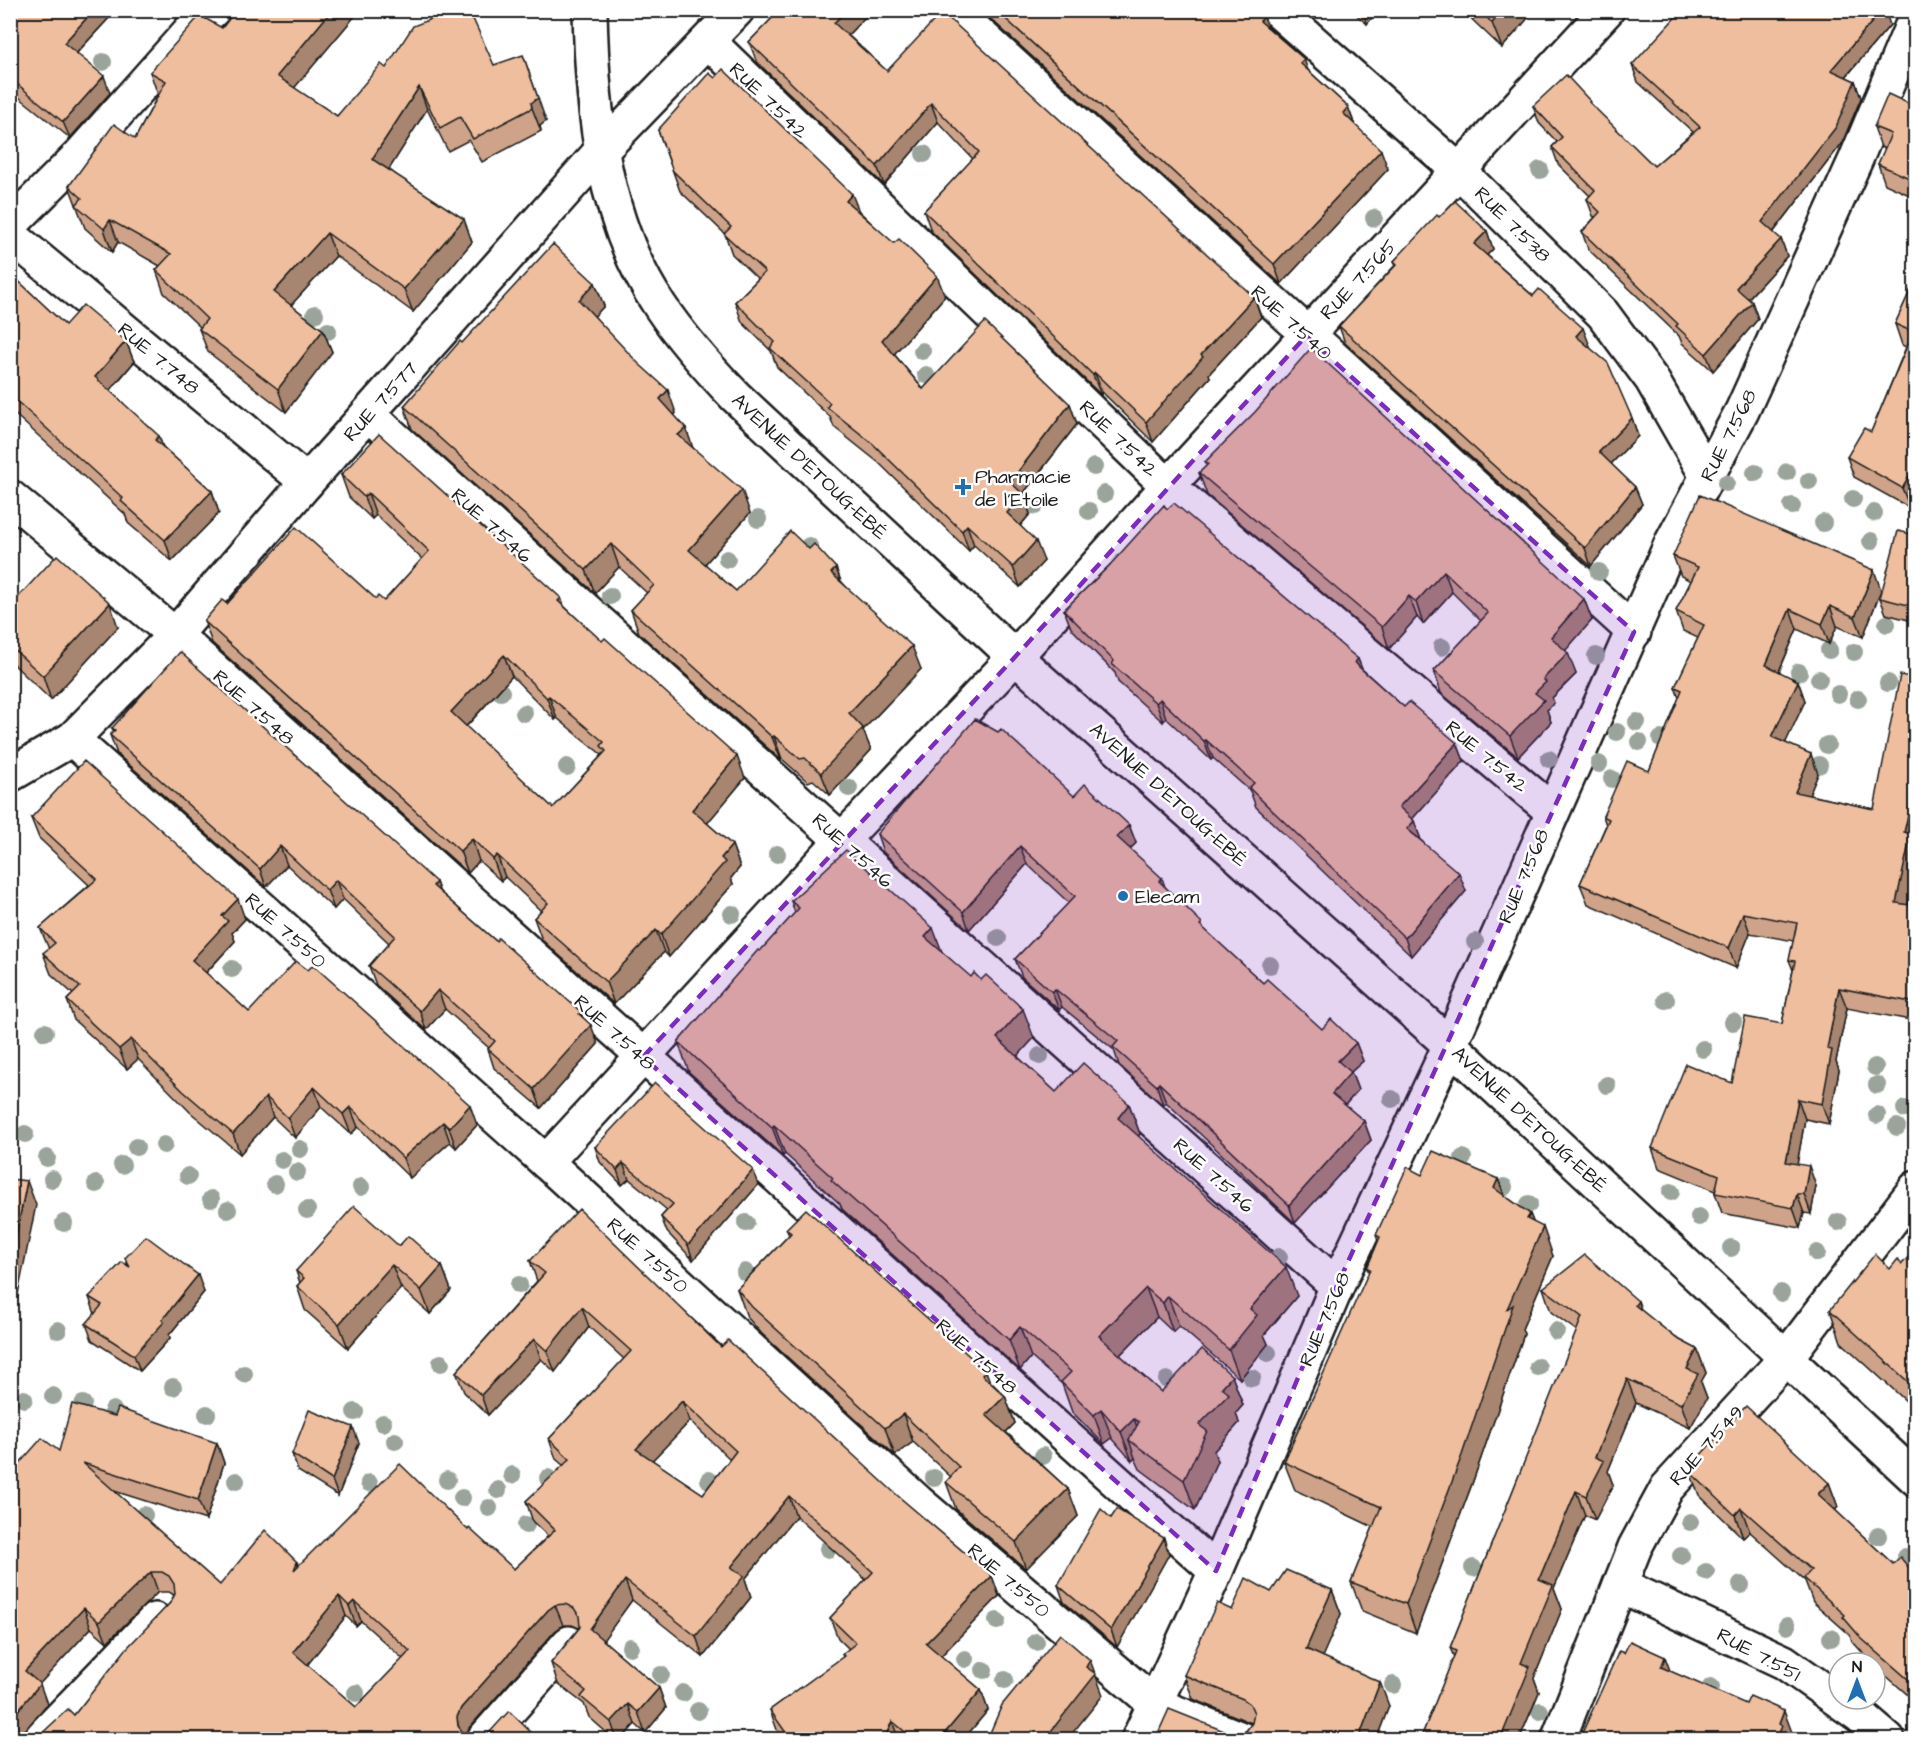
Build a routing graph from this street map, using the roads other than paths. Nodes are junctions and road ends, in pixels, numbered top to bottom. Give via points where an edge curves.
1 (213, 10) edge
2 (590, 10) edge
3 (736, 10) edge
4 (952, 10) edge
5 (1277, 10) edge
6 (1607, 10) edge
7 (1916, 16) edge
8 (708, 41) junction
9 (601, 151) junction
10 (1458, 170) junction
11 (10, 225) edge
12 (10, 235) edge
13 (1306, 336) junction
14 (368, 414) junction
15 (1707, 476) junction
16 (307, 482) junction
17 (1168, 486) junction
18 (10, 497) edge
19 (1634, 632) junction
20 (175, 636) junction
21 (1015, 657) junction
22 (72, 739) junction
23 (10, 775) edge
24 (1551, 810) junction
25 (842, 840) junction
26 (1450, 1045) junction
27 (643, 1057) junction
28 (546, 1162) junction
29 (1916, 1188) edge
30 (1337, 1286) junction
31 (1786, 1358) junction
32 (1916, 1479) edge
33 (1216, 1571) junction
34 (1620, 1585) junction
35 (164, 1610) edge
36 (569, 1643) edge
37 (1155, 1704) junction
38 (39, 1740) edge
39 (483, 1740) edge
40 (1138, 1740) edge
41 (1244, 1740) edge
42 (1558, 1740) edge
43 (1888, 1740) edge

1 - 11 street via 80,156
2 - 9 street, AVENUE D'ETOUG-EBÉ via 592,81
3 - 8 street, RUE 7.577
4 - 13 street, RUE 7.540
5 - 10 street, RUE 7.538
6 - 10 street, RUE 7.565
7 - 15 street, RUE 7.568 via 1804,275 1742,411
8 - 9 street, RUE 7.577
8 - 17 street, RUE 7.542
9 - 14 street, RUE 7.577
9 - 21 street, AVENUE D'ETOUG-EBÉ via 624,236 658,304 696,356
10 - 13 street, RUE 7.565
10 - 15 street, RUE 7.538 via 1603,314 1652,380
12 - 16 street, RUE 7.748
13 - 17 street, RUE 7.565
13 - 19 street, RUE 7.540
14 - 16 street, RUE 7.577
14 - 25 street, RUE 7.546
15 - 19 street, RUE 7.568 via 1672,542
16 - 20 street, RUE 7.577
17 - 21 street, RUE 7.565
17 - 24 street, RUE 7.542
18 - 20 street, RUE 7.548
19 - 24 street, RUE 7.568
20 - 22 street, RUE 7.577
20 - 27 street, RUE 7.548
21 - 25 street, RUE 7.565
21 - 26 street, AVENUE D'ETOUG-EBÉ
22 - 23 street, RUE 7.577
22 - 28 street, RUE 7.550
24 - 26 street, RUE 7.568
25 - 27 street, RUE 7.565
25 - 30 street, RUE 7.546
26 - 30 street, RUE 7.568
26 - 31 street, AVENUE D'ETOUG-EBÉ
27 - 28 street, RUE 7.565
27 - 33 street, RUE 7.548
28 - 37 street, RUE 7.550 via 918,1502
29 - 31 street, RUE 7.549
30 - 33 street, RUE 7.568
31 - 32 street, AVENUE D'ETOUG-EBÉ
31 - 34 street, RUE 7.549 via 1667,1488 1635,1547
33 - 37 street, RUE 7.568
34 - 42 street, RUE 7.549
34 - 43 street, RUE 7.551 via 1784,1662
35 - 38 street
36 - 39 street
37 - 40 street, RUE 7.568
37 - 41 street, RUE 7.550

